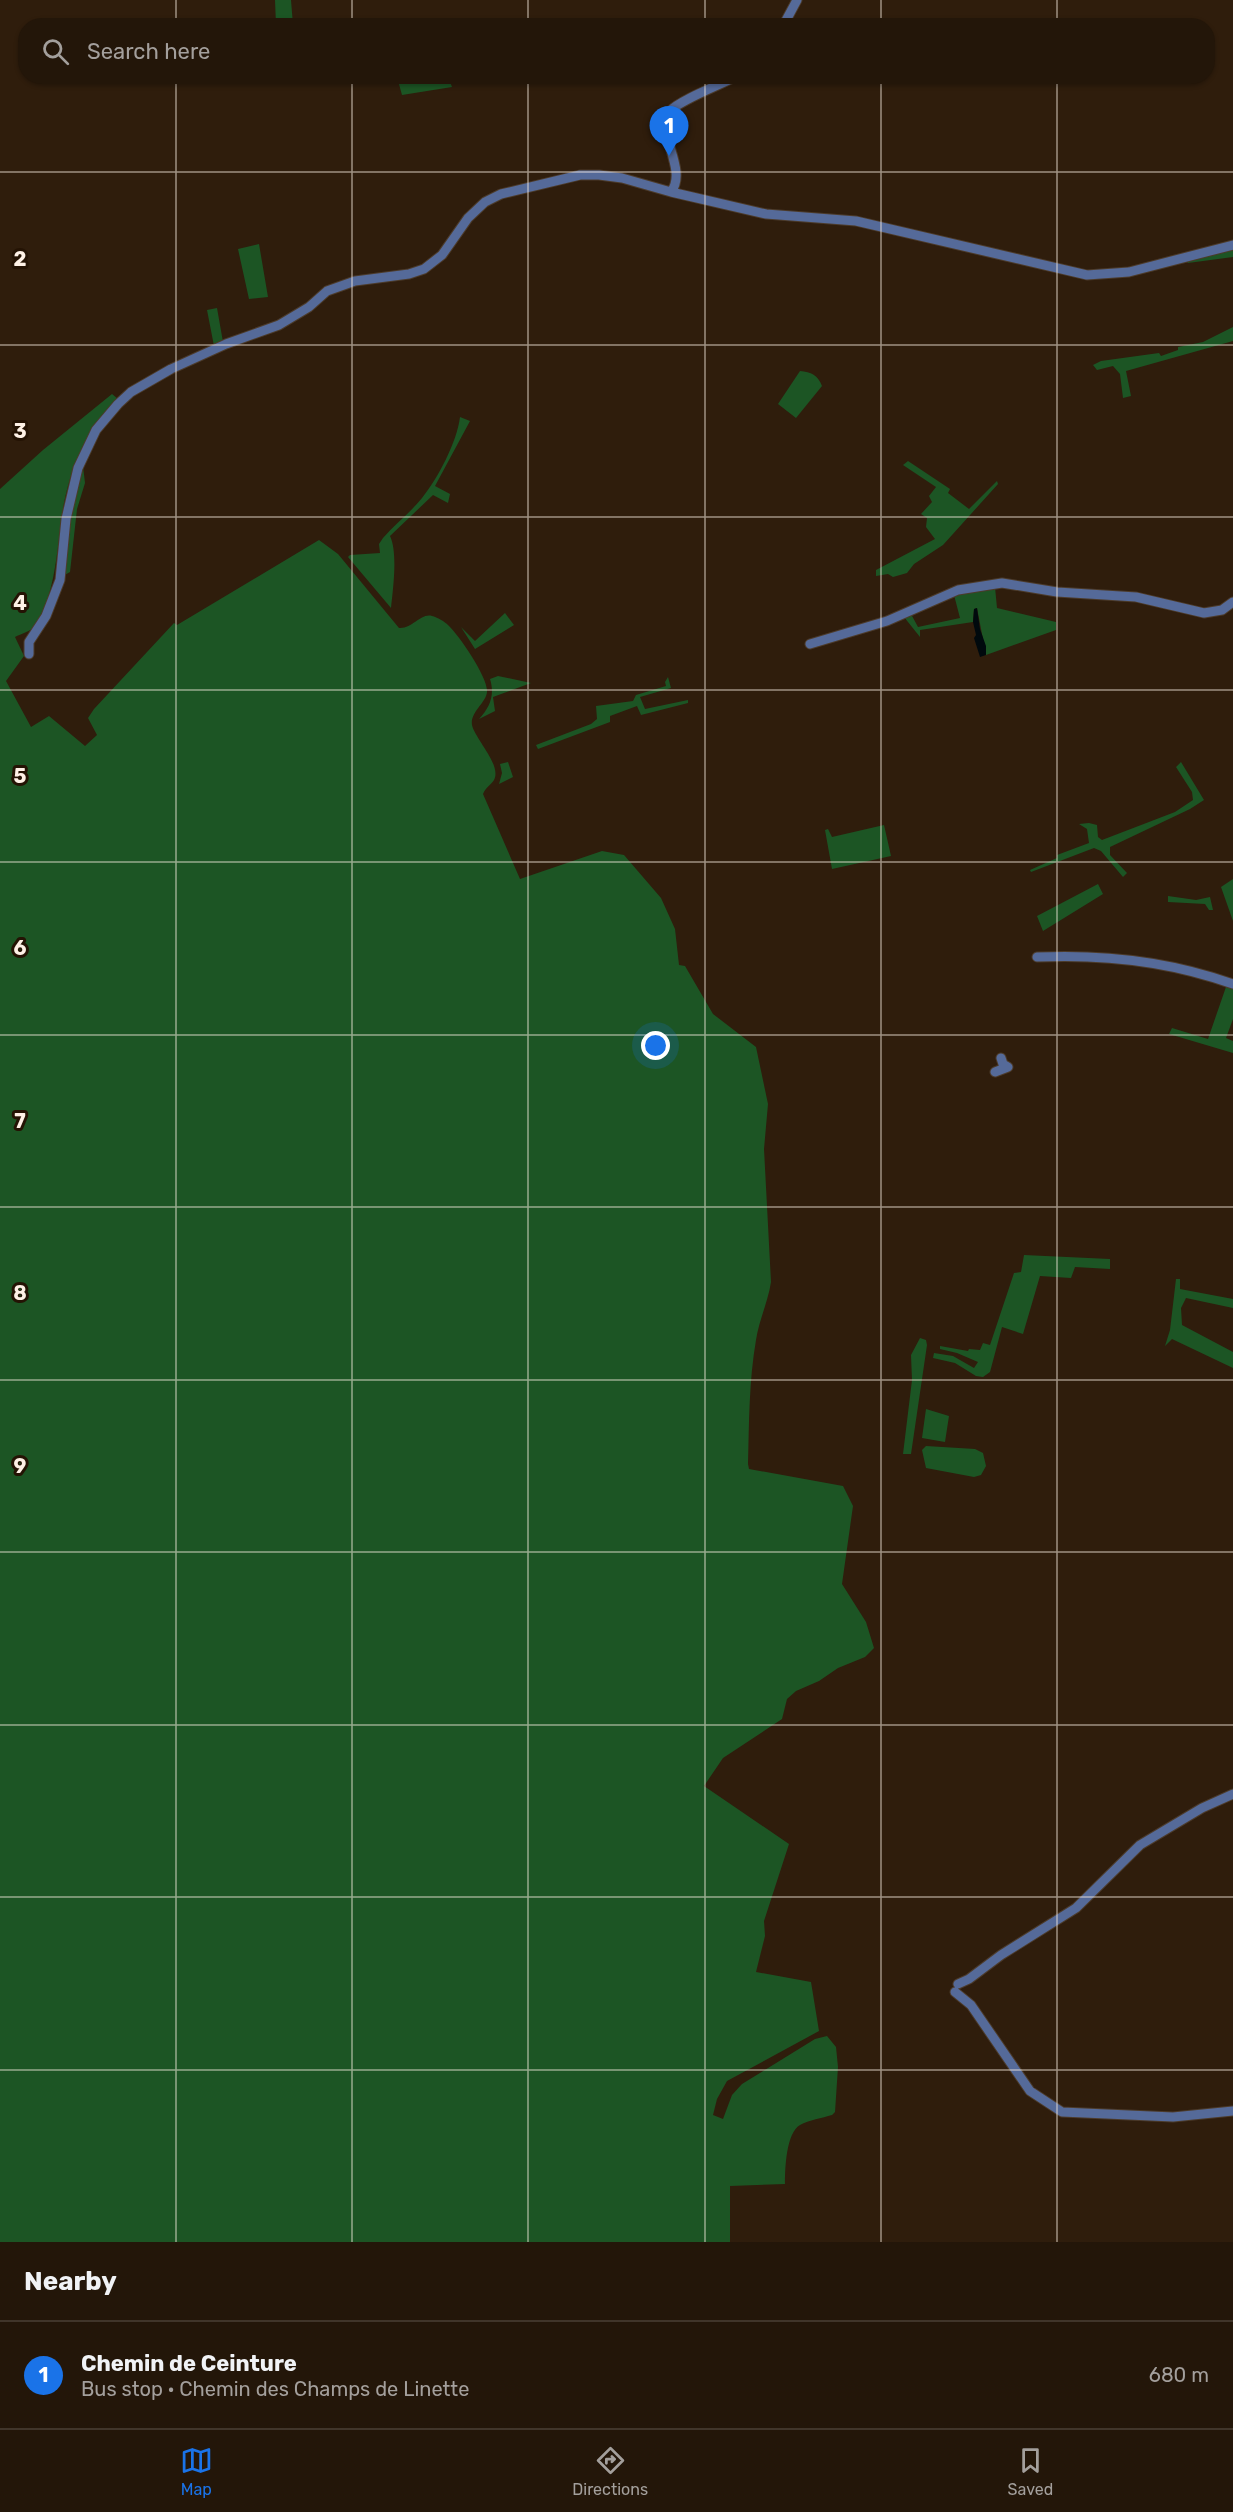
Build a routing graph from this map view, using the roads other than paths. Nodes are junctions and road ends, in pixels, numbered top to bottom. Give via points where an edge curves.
1 (797, 0) edge
2 (787, 18) edge
3 (721, 84) edge
4 (671, 192) junction
5 (1233, 245) edge
6 (1233, 602) edge
7 (810, 644) dead end
8 (29, 654) dead end
9 (1038, 957) dead end
10 (1233, 984) edge
11 (1001, 1058) dead end
12 (995, 1072) dead end
13 (1233, 1794) edge
14 (1233, 2111) edge

1 - 2 street
3 - 4 street via 677,106 668,115 665,128 675,171
4 - 5 street via 779,216 856,221 1088,275 1129,272
4 - 8 street via 622,178 580,175 501,194 468,218 442,255 424,269 355,281 327,291 279,325 201,354 131,393 100,423 84,452 70,498 60,580 46,616 29,642
6 - 7 street via 1222,610 1204,613 1136,597 1058,592 1002,583 958,590 887,621
9 - 10 street via 1122,958 1184,969
11 - 12 street via 1008,1067
13 - 14 street via 1140,1845 1076,1908 957,1988 1030,2091 1062,2112 1173,2117

